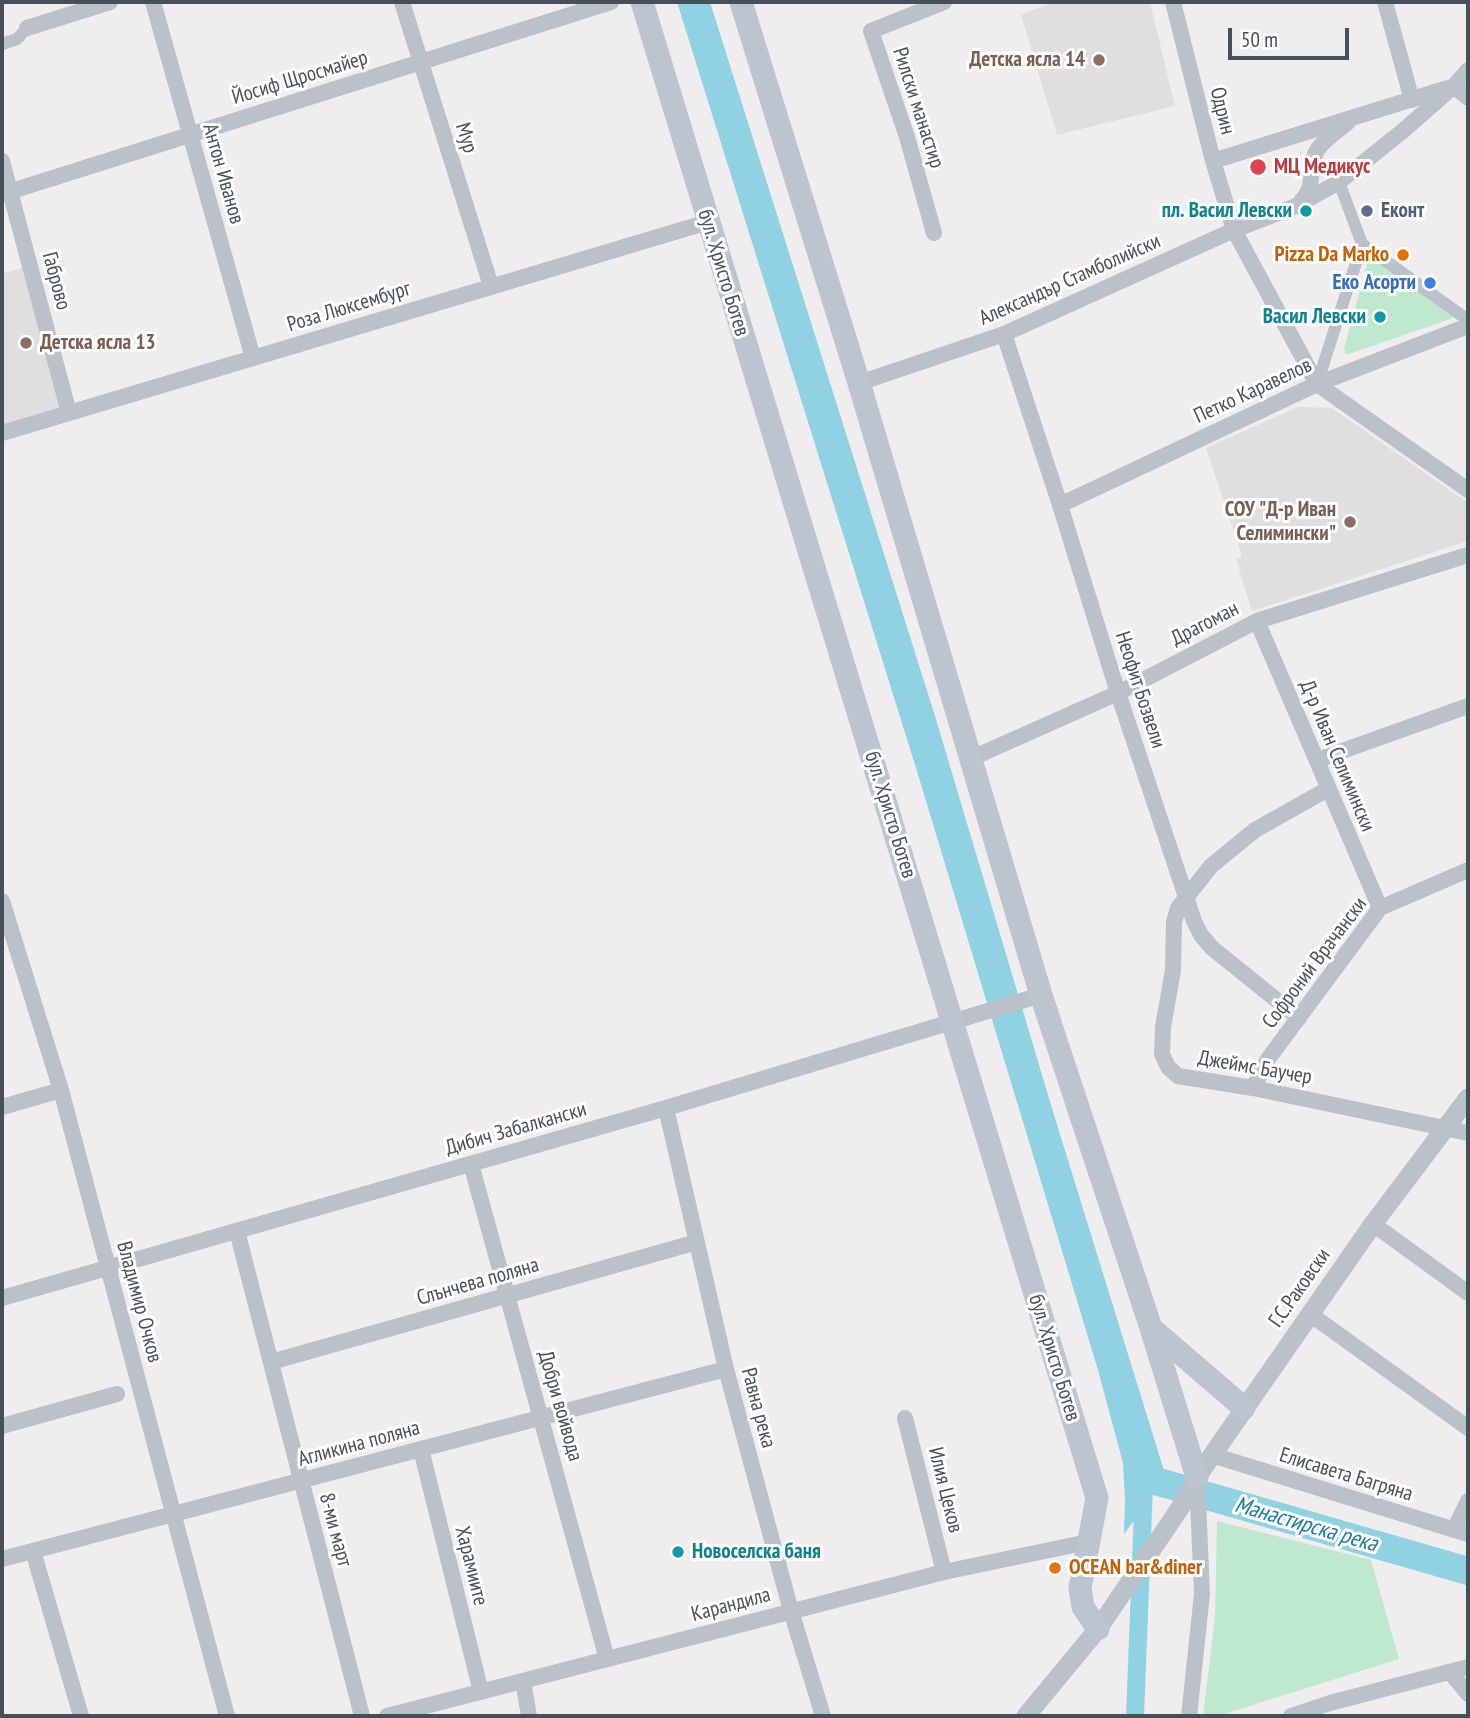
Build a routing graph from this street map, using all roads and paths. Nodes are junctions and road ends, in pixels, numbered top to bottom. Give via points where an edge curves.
1 (110, 2) edge
2 (153, 2) edge
3 (402, 2) edge
4 (611, 2) edge
5 (642, 2) edge
6 (741, 2) edge
7 (944, 2) edge
8 (1173, 2) edge
9 (1385, 2) edge
10 (27, 28) joint
11 (2, 44) edge
12 (421, 62) junction
13 (1468, 70) edge
14 (1454, 86) junction
15 (1468, 98) edge
16 (1412, 100) junction
17 (1353, 118) junction
18 (190, 134) junction
19 (2, 161) edge
20 (1213, 161) junction
21 (1339, 182) junction
22 (6, 193) edge
23 (1294, 207) junction
24 (708, 222) junction
25 (1234, 230) junction
26 (934, 233) dead end
27 (1362, 244) junction
28 (491, 286) junction
29 (1468, 320) edge
30 (1468, 326) edge
31 (1004, 334) junction
32 (253, 358) junction
33 (859, 383) junction
34 (1317, 384) junction
35 (69, 413) junction
36 (2, 433) edge
37 (1468, 490) edge
38 (1060, 505) junction
39 (1468, 555) edge
40 (1257, 621) junction
41 (1118, 693) junction
42 (1468, 706) edge
43 (972, 758) junction
44 (1317, 760) junction
45 (1328, 789) junction
46 (1468, 870) edge
47 (1186, 896) junction
48 (2, 901) edge
49 (1380, 908) junction
50 (6, 929) edge
51 (1041, 995) junction
52 (1299, 1018) junction
53 (953, 1021) junction
54 (1253, 1088) junction
55 (61, 1090) junction
56 (1468, 1098) edge
57 (2, 1107) edge
58 (666, 1108) junction
59 (1447, 1129) junction
60 (1468, 1133) edge
61 (471, 1164) junction
62 (1373, 1224) junction
63 (237, 1231) junction
64 (697, 1242) junction
65 (108, 1268) junction
66 (1468, 1293) edge
67 (507, 1295) junction
68 (2, 1298) edge
69 (1310, 1314) junction
70 (1151, 1328) junction
71 (271, 1362) junction
72 (726, 1369) junction
73 (117, 1394) dead end
74 (1244, 1408) junction
75 (542, 1418) junction
76 (905, 1418) dead end
77 (2, 1426) edge
78 (1468, 1428) edge
79 (421, 1449) junction
80 (1212, 1455) junction
81 (1197, 1477) junction
82 (300, 1481) junction
83 (1468, 1501) edge
84 (172, 1515) junction
85 (1461, 1532) edge
86 (1088, 1542) junction
87 (33, 1551) junction
88 (2, 1559) edge
89 (944, 1572) junction
90 (791, 1611) junction
91 (1102, 1622) junction
92 (607, 1659) junction
93 (1468, 1667) edge
94 (1450, 1672) junction
95 (523, 1681) junction
96 (481, 1692) junction
97 (1468, 1694) edge
98 (1034, 1714) edge
99 (81, 1716) edge
100 (228, 1716) edge
101 (362, 1716) edge
102 (387, 1716) edge
103 (529, 1716) edge
104 (823, 1716) edge
105 (1189, 1716) edge
106 (1291, 1716) edge

1 - 10 street
2 - 18 street, Антон Иванов
3 - 12 street, Мур
4 - 12 street, Йосиф Щросмайер
5 - 24 main road, бул. Христо Ботев
6 - 33 main road
7 - 26 street, Рилски манастир via 871,31
8 - 20 street, Одрин
9 - 16 street
10 - 11 street via 17,39
12 - 18 street, Йосиф Щросмайер
12 - 28 street, Мур
13 - 14 street, Александър Стамболийски
14 - 15 street
14 - 16 street
14 - 21 street, Александър Стамболийски
16 - 17 street
17 - 20 street
17 - 23 street via 1320,146 1312,163 1310,191
18 - 22 street, Йосиф Щросмайер
18 - 32 street, Антон Иванов
19 - 22 street, Габрово
20 - 25 street, Одрин
21 - 23 street, Александър Стамболийски
21 - 27 street
22 - 35 street, Габрово
23 - 25 street, Александър Стамболийски
24 - 28 street, Роза Люксембург
24 - 53 main road, бул. Христо Ботев
25 - 31 street, Александър Стамболийски
25 - 34 street, Одрин
27 - 29 street
27 - 34 street
28 - 32 street, Роза Люксембург
30 - 34 street, Петко Каравелов
31 - 33 street, Александър Стамболийски
31 - 38 street, Неофит Бозвели
32 - 35 street, Роза Люксембург
33 - 43 main road
34 - 37 street
34 - 38 street, Петко Каравелов
35 - 36 street, Роза Люксембург
38 - 41 street, Неофит Бозвели
39 - 40 street, Драгоман
40 - 41 street, Драгоман
40 - 44 street, Д-р Иван Селимински
41 - 43 street, Драгоман
41 - 47 street, Неофит Бозвели
42 - 44 street
43 - 51 main road
44 - 45 street, Д-р Иван Селимински
45 - 47 street, Джеймс Баучер via 1255,830 1210,866
45 - 49 street, Д-р Иван Селимински
46 - 49 street, Софроний Врачански
47 - 52 street, Неофит Бозвели via 1201,935 1212,948
47 - 54 street, Джеймс Баучер via 1174,922 1162,1054 1178,1076
48 - 50 street, Владимир Очков
49 - 52 street, Софроний Врачански
50 - 55 street, Владимир Очков
51 - 53 street, Дибич Забалкански
51 - 70 main road
52 - 54 street, Софроний Врачански
53 - 58 street, Дибич Забалкански
53 - 86 main road, бул. Христо Ботев via 1097,1498
54 - 59 street, Джеймс Баучер
55 - 57 street
55 - 65 street, Владимир Очков
56 - 59 street, Г.С.Раковски
58 - 61 street, Дибич Забалкански
58 - 64 street, Равна река
59 - 60 street, Джеймс Баучер
59 - 62 street, Г.С.Раковски
61 - 63 street, Дибич Забалкански
61 - 67 street, Добри войвода
62 - 66 street
62 - 69 street, Г.С.Раковски
63 - 65 street, Дибич Забалкански
63 - 71 street, 8-ми март
64 - 67 street, Слънчева поляна
64 - 72 street, Равна река
65 - 68 street, Дибич Забалкански
65 - 84 street, Владимир Очков
67 - 71 street, Слънчева поляна
67 - 75 street, Добри войвода
69 - 74 street, Г.С.Раковски
69 - 78 street
70 - 74 main road
70 - 81 main road
71 - 82 street, 8-ми март
72 - 75 street, Агликина поляна
72 - 90 street, Равна река
73 - 77 street
74 - 80 street, Г.С.Раковски
75 - 79 street, Агликина поляна
75 - 92 street, Добри войвода
76 - 89 street, Илия Цеков
79 - 82 street, Агликина поляна
79 - 96 street, Харамиите
80 - 81 street, Г.С.Раковски
80 - 85 street, Елисавета Багряна
81 - 91 street, Г.С.Раковски
81 - 105 street via 1202,1594
82 - 84 street, Агликина поляна
82 - 101 street, 8-ми март
83 - 85 street
84 - 87 street, Агликина поляна
84 - 100 street, Владимир Очков
86 - 89 street, Карандила
86 - 91 main road, бул. Христо Ботев via 1080,1588 1083,1607
87 - 88 street, Агликина поляна
87 - 99 street
89 - 90 street, Карандила
90 - 92 street, Карандила
90 - 104 street, Равна река
91 - 98 street, Г.С.Раковски
92 - 95 street, Карандила
93 - 94 street
94 - 97 street
94 - 106 street
95 - 96 street, Карандила
95 - 103 street
96 - 102 street, Карандила

